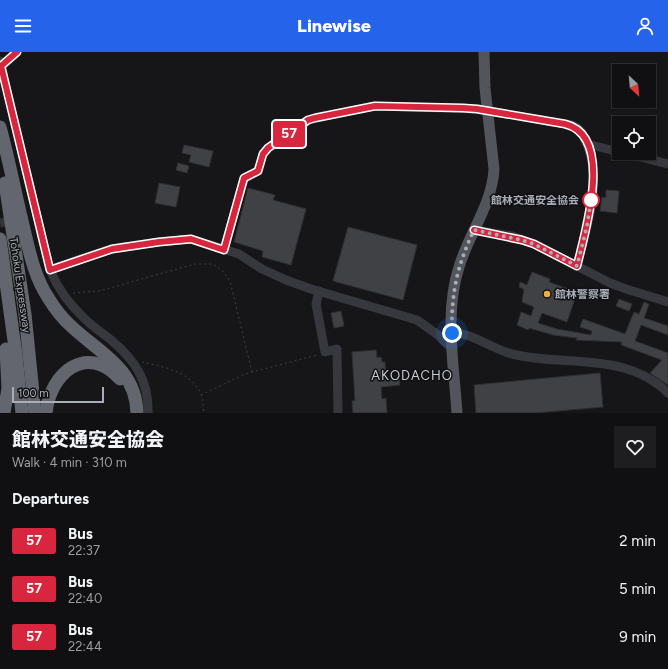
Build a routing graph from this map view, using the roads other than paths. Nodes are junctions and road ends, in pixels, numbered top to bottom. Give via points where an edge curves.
1 (17, 52) edge
2 (484, 52) edge
3 (0, 64) edge
4 (487, 111) junction
5 (0, 127) edge
6 (587, 144) junction
7 (612, 150) edge
8 (0, 157) edge
9 (652, 160) edge
10 (668, 164) edge
11 (474, 230) junction
12 (0, 239) edge
13 (224, 250) junction
14 (577, 266) junction
15 (50, 270) junction
16 (319, 291) junction
17 (0, 293) edge
18 (668, 302) edge
19 (452, 333) junction
20 (453, 350) junction
21 (668, 393) edge
22 (4, 413) edge
23 (22, 413) edge
24 (35, 413) edge
25 (46, 413) edge
26 (130, 413) edge
27 (136, 413) edge
28 (148, 413) edge
29 (338, 413) edge
30 (457, 413) edge

1 - 3 street
2 - 4 main road
3 - 15 street via 33,217
4 - 6 street via 575,126
4 - 11 main road via 494,181
4 - 13 street via 375,106 308,120 268,148 263,154 258,171 244,178
5 - 27 highway via 28,246 41,286 63,319 122,371 133,389
6 - 7 street
6 - 14 street via 592,158 594,178 587,226
8 - 24 highway, Tohoku Expressway via 25,314
9 - 10 street
11 - 14 street via 512,236
11 - 19 main road via 455,278
12 - 23 highway, Tohoku Expressway
13 - 15 street via 191,239 159,242 112,249
13 - 16 street via 239,254 286,280
14 - 18 street via 626,290
15 - 28 street via 62,294 84,318 133,360 144,382
16 - 20 street via 417,320
16 - 29 street via 316,304 325,352 337,349
17 - 22 highway via 9,378
19 - 20 main road
19 - 21 street via 462,333 516,355 628,368 649,378
20 - 30 main road
25 - 26 highway via 50,394 60,376 74,366 92,362 108,368 120,379 128,397

